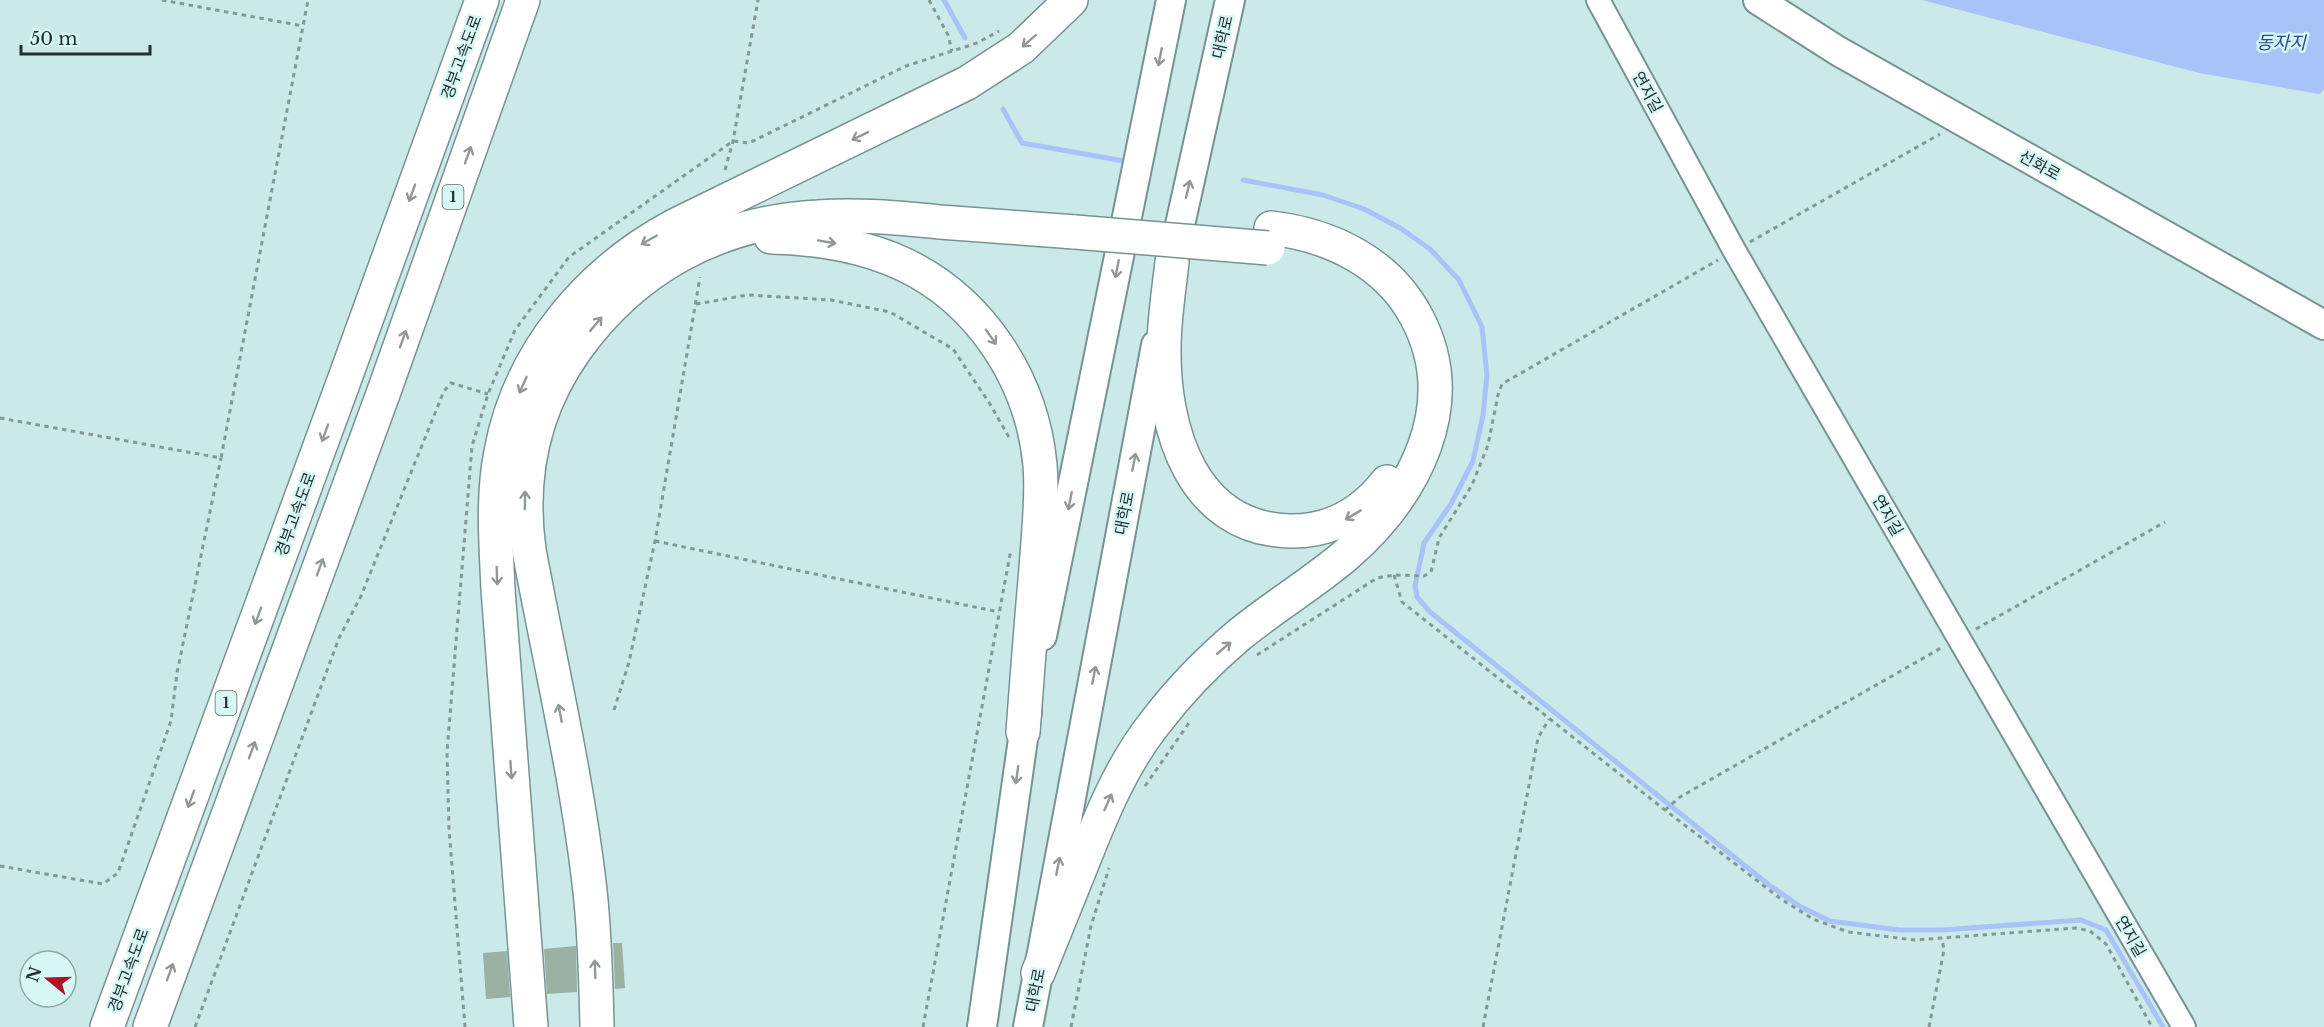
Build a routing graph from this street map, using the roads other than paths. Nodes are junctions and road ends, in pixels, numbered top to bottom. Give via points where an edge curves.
1 (482, 0) edge
2 (523, 0) edge
3 (1071, 0) edge
4 (1171, 0) edge
5 (1230, 0) edge
6 (1598, 0) edge
7 (1758, 0) edge
8 (704, 228) junction
9 (1269, 238) junction
10 (1172, 262) junction
11 (2324, 325) edge
12 (1023, 732) junction
13 (1038, 973) junction
14 (530, 1024) edge
15 (107, 1027) edge
16 (150, 1027) edge
17 (597, 1027) edge
18 (982, 1027) edge
19 (1028, 1027) edge
20 (2184, 1027) edge

1 -> 15 highway, 경부고속도로 / 1
16 -> 2 highway, 1
3 -> 8 highway via 1021,48 967,83
4 -> 12 main road
10 -> 5 main road, 대학로
6 - 20 street, 연지길 via 1734,250
7 - 11 main road, 선화로 via 1838,51
8 - 9 highway, bridge via 873,216 1077,223
8 -> 12 highway via 828,242 879,255 916,271 941,288 976,318 994,340 1025,399 1040,467
8 -> 14 highway via 641,244 596,281 565,315 526,379 501,451 497,476 498,588
17 -> 8 highway via 586,859 527,533 528,459 550,390 568,360 617,300
9 -> 10 highway via 1341,268 1364,283 1397,321 1415,361 1415,416 1395,470 1364,508 1310,531 1268,528 1232,515 1202,489 1185,462 1171,418 1165,373 1165,323
13 -> 9 highway via 1107,801 1153,725 1212,658 1329,569 1376,526 1406,486 1428,435 1436,396 1434,366 1421,326 1403,296 1378,270 1355,254 1314,237
13 -> 10 main road, 대학로
12 -> 18 main road
13 - 19 main road, 대학로

